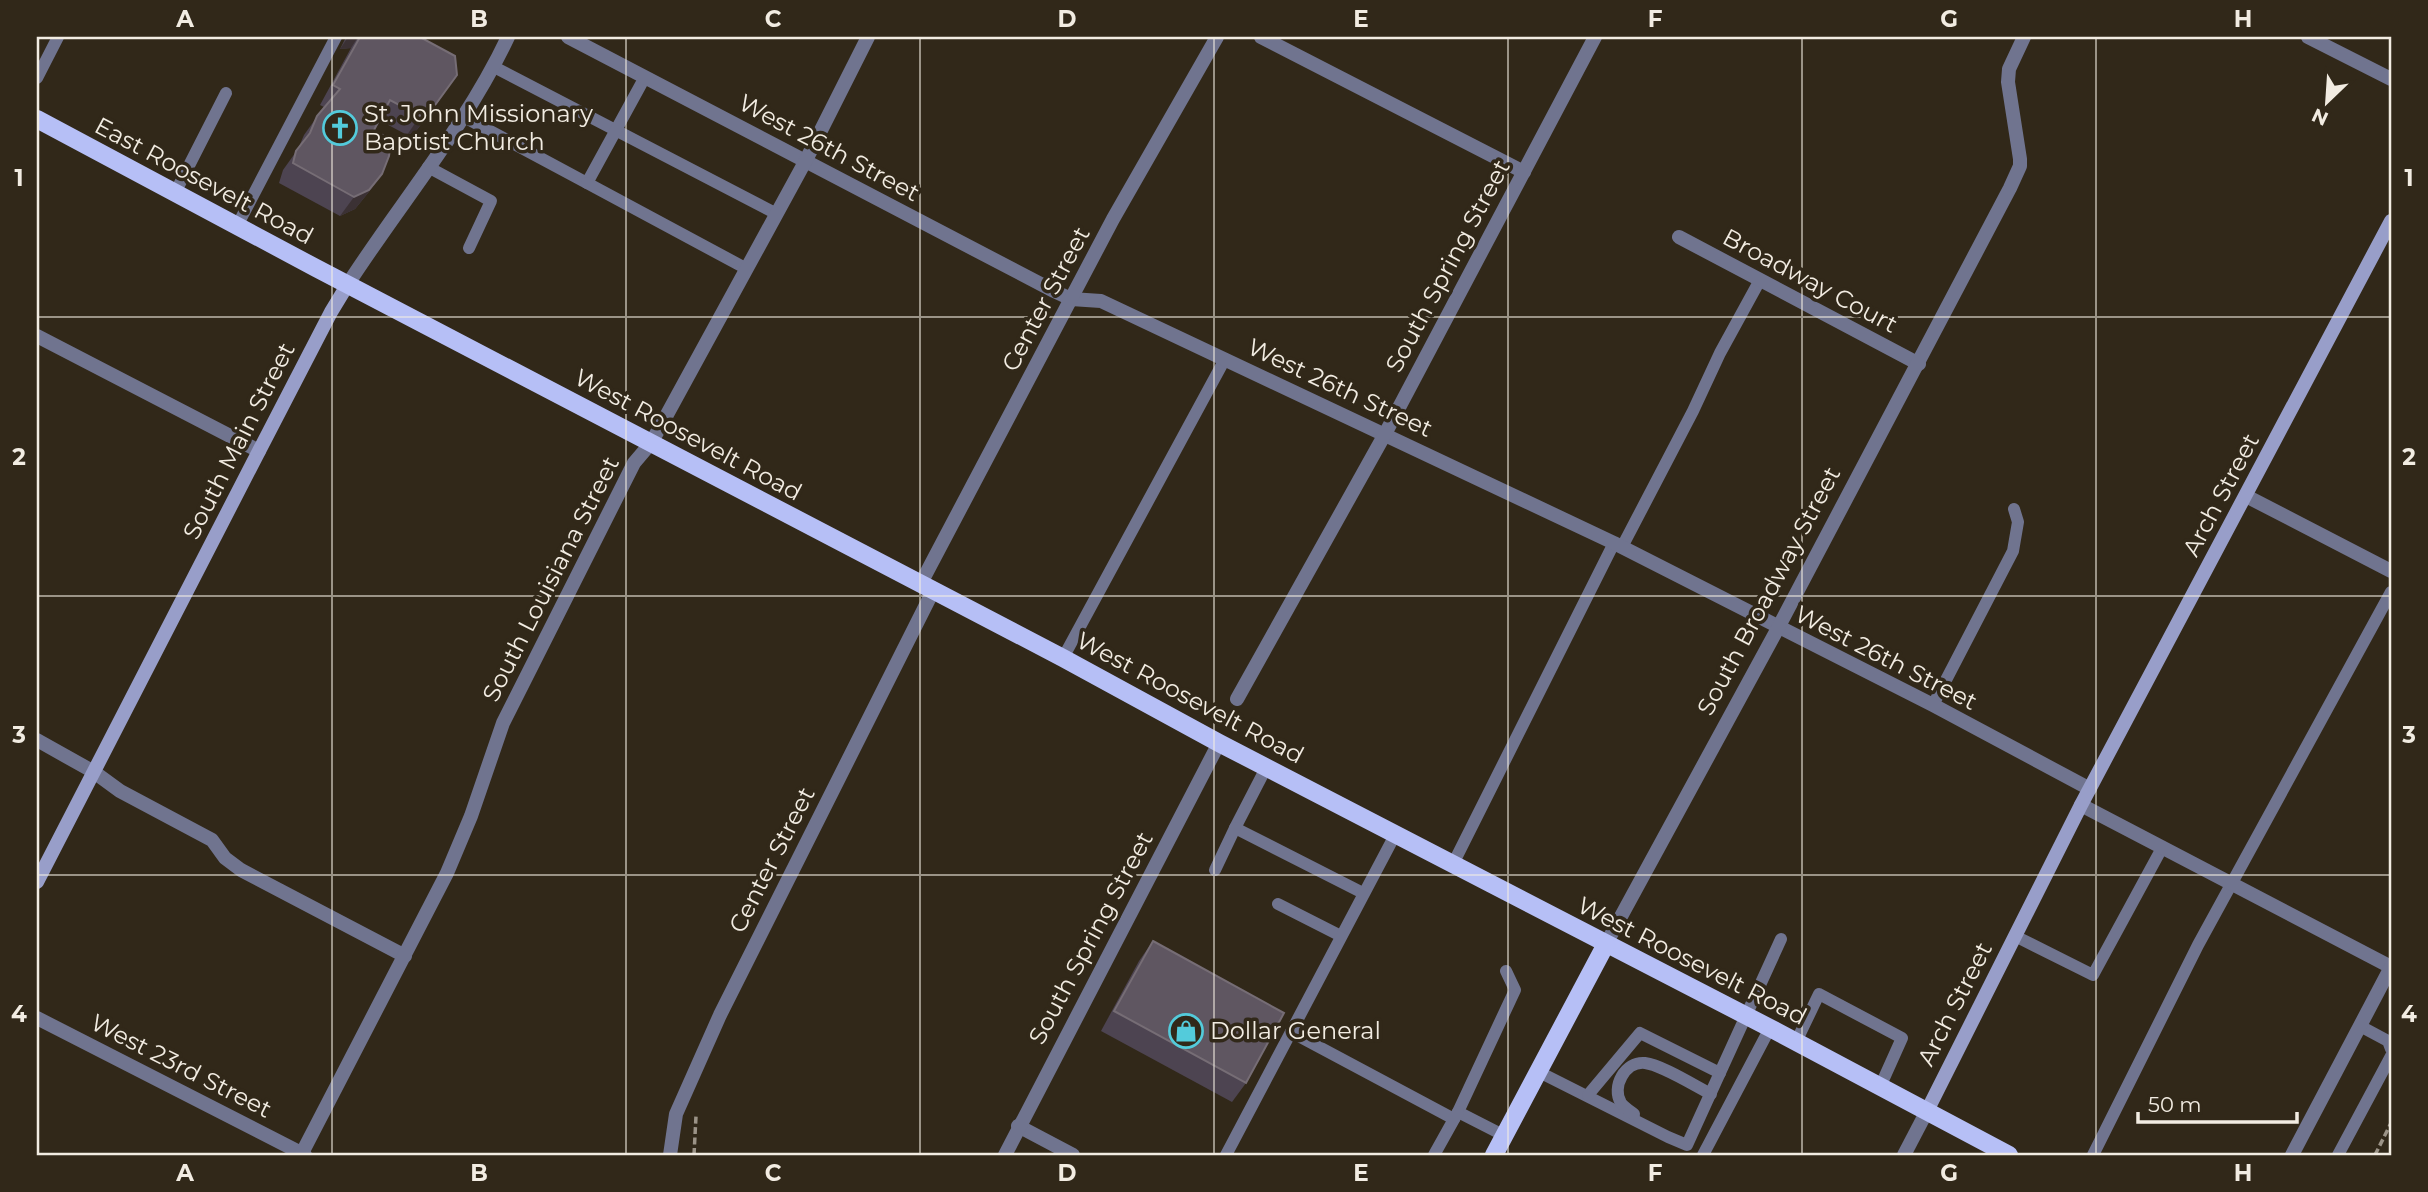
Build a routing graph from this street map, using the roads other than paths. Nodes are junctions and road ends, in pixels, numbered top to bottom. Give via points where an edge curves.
1 (58, 37) edge
2 (336, 37) edge
3 (508, 37) edge
4 (568, 37) edge
5 (867, 37) edge
6 (1217, 37) edge
7 (1261, 37) edge
8 (1595, 37) edge
9 (2024, 37) edge
10 (2308, 37) edge
11 (494, 67) junction
12 (645, 77) junction
13 (37, 78) edge
14 (2391, 79) edge
15 (226, 93) dead end
16 (464, 117) junction
17 (37, 119) edge
18 (617, 131) junction
19 (806, 160) junction
20 (428, 167) junction
21 (1524, 172) junction
22 (587, 183) junction
23 (175, 193) junction
24 (777, 214) junction
25 (2391, 221) edge
26 (237, 226) junction
27 (1679, 237) dead end
28 (468, 248) dead end
29 (747, 269) junction
30 (1760, 280) junction
31 (348, 284) junction
32 (1071, 299) junction
33 (37, 336) edge
34 (1225, 359) junction
35 (1919, 364) junction
36 (1385, 434) junction
37 (651, 443) junction
38 (259, 451) junction
39 (2246, 496) junction
40 (2014, 509) dead end
41 (1618, 545) junction
42 (2391, 571) edge
43 (927, 588) junction
44 (2391, 592) edge
45 (1778, 628) junction
46 (1063, 658) junction
47 (1237, 699) dead end
48 (1933, 705) junction
49 (37, 740) edge
50 (1219, 743) junction
51 (1267, 766) junction
52 (94, 772) junction
53 (2090, 789) junction
54 (2081, 805) junction
55 (1235, 828) junction
56 (1395, 835) junction
57 (2162, 848) junction
58 (1453, 864) junction
59 (1215, 870) dead end
60 (37, 882) edge
61 (2231, 884) junction
62 (1363, 893) junction
63 (1278, 904) dead end
64 (1341, 936) junction
65 (2015, 936) junction
66 (1781, 939) dead end
67 (1606, 944) junction
68 (405, 956) junction
69 (2391, 967) edge
70 (1506, 971) dead end
71 (1745, 1016) junction
72 (37, 1018) edge
73 (2360, 1026) junction
74 (1770, 1028) junction
75 (1291, 1032) junction
76 (1796, 1042) junction
77 (2391, 1049) edge
78 (2391, 1056) edge
79 (1539, 1072) junction
80 (1720, 1073) junction
81 (1880, 1087) junction
82 (1711, 1094) junction
83 (1588, 1095) junction
84 (1927, 1111) junction
85 (1456, 1115) junction
86 (1018, 1126) junction
87 (1505, 1136) junction
88 (1668, 1137) junction
89 (1688, 1144) junction
90 (1704, 1154) edge
91 (302, 1155) edge
92 (670, 1155) edge
93 (1005, 1155) edge
94 (1073, 1155) edge
95 (1226, 1155) edge
96 (1434, 1155) edge
97 (1494, 1155) edge
98 (1904, 1155) edge
99 (2009, 1155) edge
100 (2093, 1155) edge
101 (2292, 1155) edge
102 (2338, 1155) edge

1 - 13 lane
2 - 26 lane
3 - 11 street, South Main Street
4 - 12 street, West 26th Street
5 - 19 street, South Louisiana Street
6 - 32 street, Center Street
7 - 21 street
8 - 21 street, South Spring Street
9 - 35 street, South Broadway Street via 2008,82 2020,166
10 - 14 street
11 - 16 street, South Main Street
11 - 18 lane
12 - 18 lane
12 - 19 street, West 26th Street
15 - 23 lane
16 - 20 street, South Main Street
16 - 22 lane
17 - 23 main road, East Roosevelt Road
18 - 22 lane
18 - 24 lane
19 - 24 street, South Louisiana Street
19 - 32 street, West 26th Street
20 - 28 lane via 491,201
20 - 31 street, South Main Street
21 - 36 street, South Spring Street
22 - 29 lane
23 - 26 main road, East Roosevelt Road
24 - 29 street, South Louisiana Street
25 - 39 main road, Arch Street
26 - 31 main road, East Roosevelt Road
27 - 30 street, Broadway Court
29 - 37 street, South Louisiana Street
30 - 35 street, Broadway Court
30 - 41 lane
31 - 37 main road, West Roosevelt Road
31 - 38 main road, South Main Street
32 - 34 street, West 26th Street via 1101,302
32 - 43 street, Center Street
33 - 38 street
34 - 36 street, West 26th Street
34 - 46 lane
35 - 45 street, South Broadway Street
36 - 41 street, West 26th Street
36 - 47 street, South Spring Street
37 - 43 main road, West Roosevelt Road
37 - 68 street, South Louisiana Street via 634,463 521,684 447,873
38 - 52 main road, South Main Street
39 - 42 street
39 - 53 main road, Arch Street
40 - 48 lane via 2018,522 2013,551
41 - 45 street, West 26th Street
41 - 58 lane
43 - 46 main road, West Roosevelt Road
43 - 92 street, Center Street via 720,1015 676,1114
44 - 61 lane
45 - 48 street, West 26th Street
45 - 67 street, South Broadway Street
46 - 50 main road, West Roosevelt Road
48 - 53 street, West 26th Street
49 - 52 street
50 - 51 main road, West Roosevelt Road
50 - 86 street, South Spring Street
51 - 55 lane
51 - 56 main road, West Roosevelt Road
52 - 60 main road, South Main Street
52 - 68 street via 212,840 241,870
53 - 54 main road, Arch Street
54 - 57 street
54 - 65 main road, Arch Street
55 - 59 lane
55 - 62 lane
56 - 58 main road, West Roosevelt Road
56 - 62 lane
57 - 61 street
57 - 65 lane via 2093,975
58 - 67 main road, West Roosevelt Road
61 - 69 street
61 - 100 lane
62 - 64 lane
63 - 64 lane
64 - 75 lane
65 - 84 main road, Arch Street
66 - 71 lane
67 - 71 main road, West Roosevelt Road
67 - 79 main road, South Broadway Street
68 - 91 street, South Louisiana Street
69 - 73 street
70 - 85 lane via 1515,990
71 - 74 main road, West Roosevelt Road
71 - 80 lane
72 - 91 street, West 23rd Street
73 - 77 lane via 2388,1041
73 - 101 street
74 - 76 main road, West Roosevelt Road
74 - 90 lane
75 - 85 lane
75 - 95 lane
76 - 81 main road, West Roosevelt Road
76 - 81 lane via 1819,994 1902,1038
78 - 102 lane
79 - 83 lane
79 - 87 main road, South Broadway Street
80 - 82 lane
80 - 83 lane via 1640,1033
81 - 84 main road, West Roosevelt Road
82 - 88 lane via 1644,1063 1630,1066 1618,1085 1620,1102
82 - 89 lane
83 - 88 lane
84 - 98 street
84 - 99 main road, West Roosevelt Road
85 - 87 lane
85 - 96 lane
86 - 93 street, South Spring Street
86 - 94 street
87 - 97 main road, South Broadway Street
88 - 89 lane
89 - 90 lane

